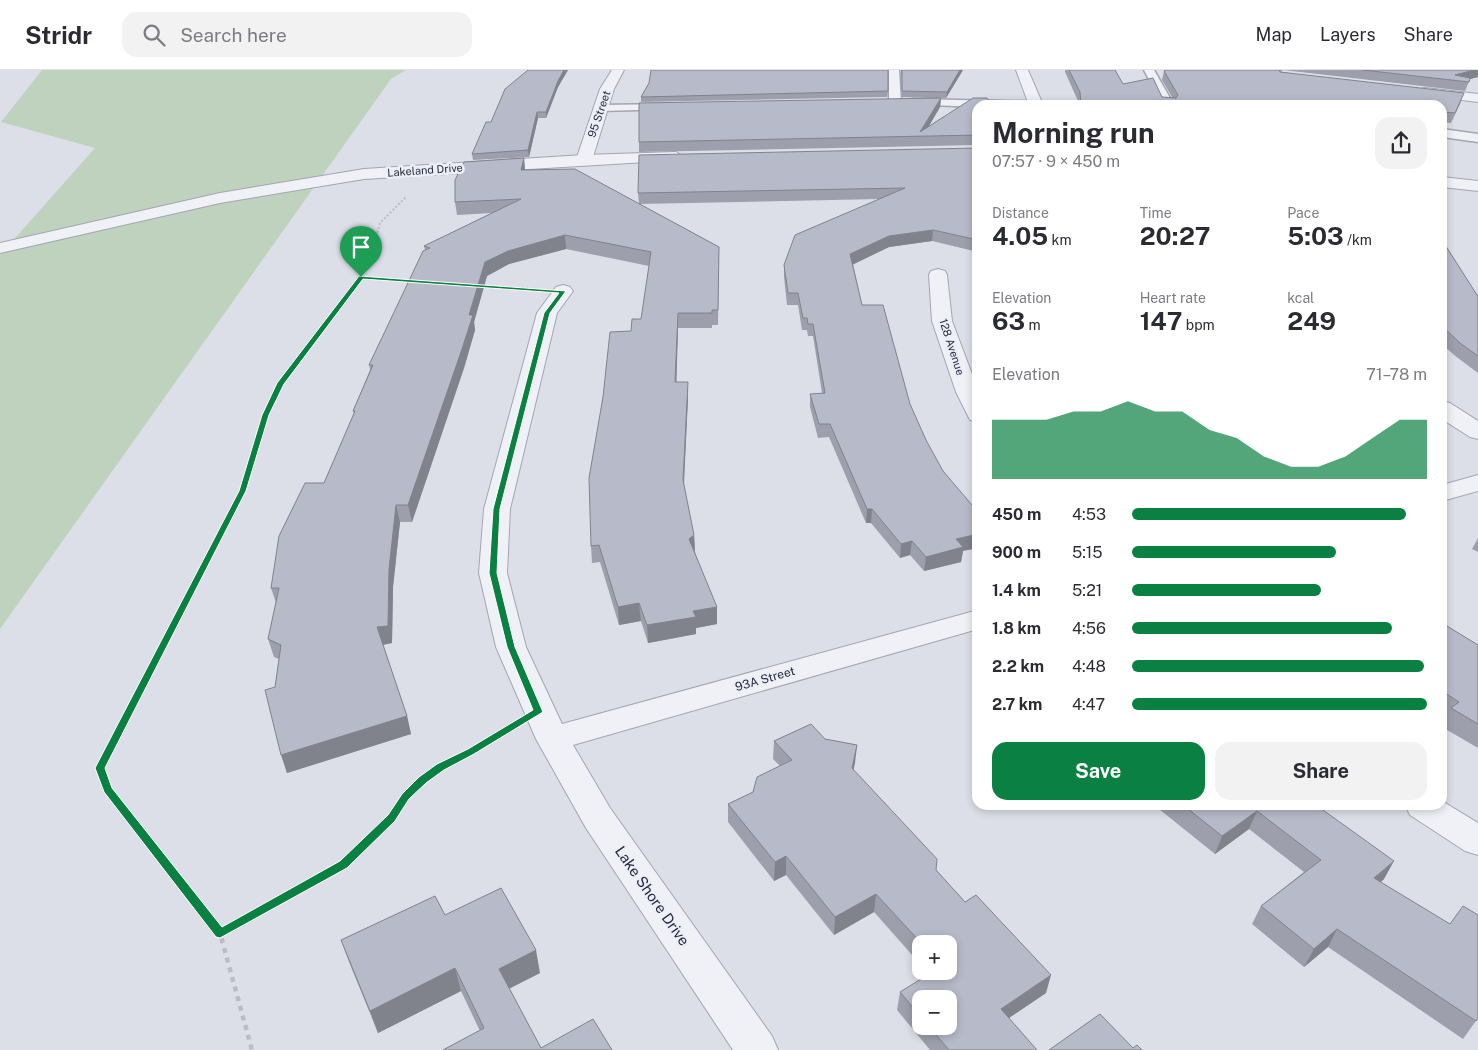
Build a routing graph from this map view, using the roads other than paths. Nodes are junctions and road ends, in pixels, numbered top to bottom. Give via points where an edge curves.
1 (618, 70) edge
2 (894, 70) edge
3 (1022, 70) edge
4 (1149, 70) edge
5 (1410, 90) edge
6 (1478, 98) edge
7 (1033, 100) edge
8 (1165, 100) edge
9 (972, 103) edge
10 (680, 107) edge
11 (601, 108) junction
12 (1447, 134) edge
13 (1478, 138) edge
14 (692, 157) edge
15 (584, 160) junction
16 (1447, 183) edge
17 (1478, 186) edge
18 (0, 248) edge
19 (938, 275) dead end
20 (563, 291) road end
21 (972, 402) edge
22 (1447, 411) edge
23 (1478, 432) edge
24 (1478, 483) edge
25 (1447, 492) edge
26 (972, 620) edge
27 (545, 725) junction
28 (1430, 810) edge
29 (1478, 841) edge
30 (757, 1050) edge

1 - 11 street, 95 Street
2 - 9 lane via 891,102
3 - 7 street
4 - 8 lane
5 - 6 street
10 - 11 lane
11 - 15 street, 95 Street
12 - 13 lane
14 - 15 street, Lakeland Drive
15 - 18 street, Lakeland Drive via 364,174 220,198
16 - 17 street
19 - 21 street, 128 Avenue via 942,321
20 - 27 street, Lake Shore Drive via 547,313 497,509 493,573 511,647
22 - 23 street
24 - 25 street
26 - 27 street, 93A Street
27 - 30 street, Lake Shore Drive via 598,818
28 - 29 street

